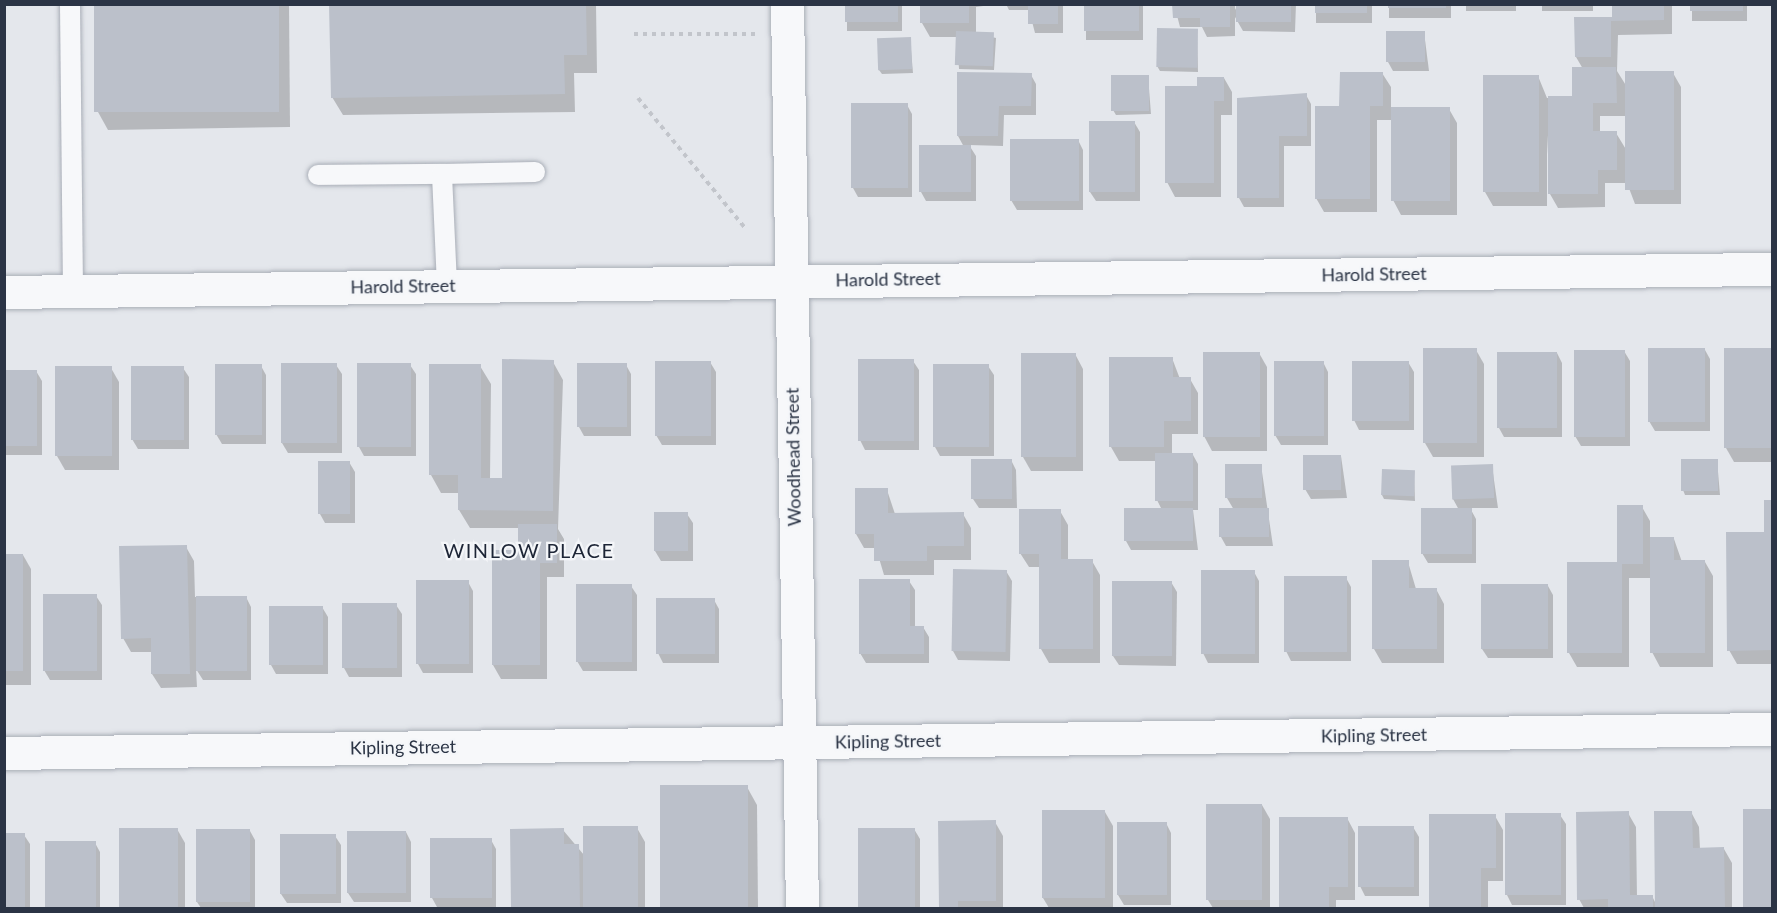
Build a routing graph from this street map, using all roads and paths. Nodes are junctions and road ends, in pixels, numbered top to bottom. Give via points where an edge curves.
1 (70, 4) edge
2 (787, 19) edge
3 (634, 34) dead end
4 (638, 98) dead end
5 (536, 172) dead end
6 (442, 174) junction
7 (318, 175) dead end
8 (746, 229) dead end
9 (1773, 269) edge
10 (790, 280) junction
11 (447, 285) junction
12 (74, 291) junction
13 (4, 292) edge
14 (1773, 729) edge
15 (798, 742) junction
16 (4, 753) edge
17 (802, 909) edge

1 - 12 lane
2 - 3 path
2 - 10 street, Woodhead Street
4 - 8 path
5 - 6 lane
6 - 7 lane
6 - 11 lane
9 - 10 street, Harold Street
10 - 11 street, Harold Street
10 - 15 street, Woodhead Street
11 - 12 street, Harold Street
12 - 13 street, Harold Street
14 - 15 street, Kipling Street
15 - 16 street, Kipling Street
15 - 17 street, Woodhead Street

